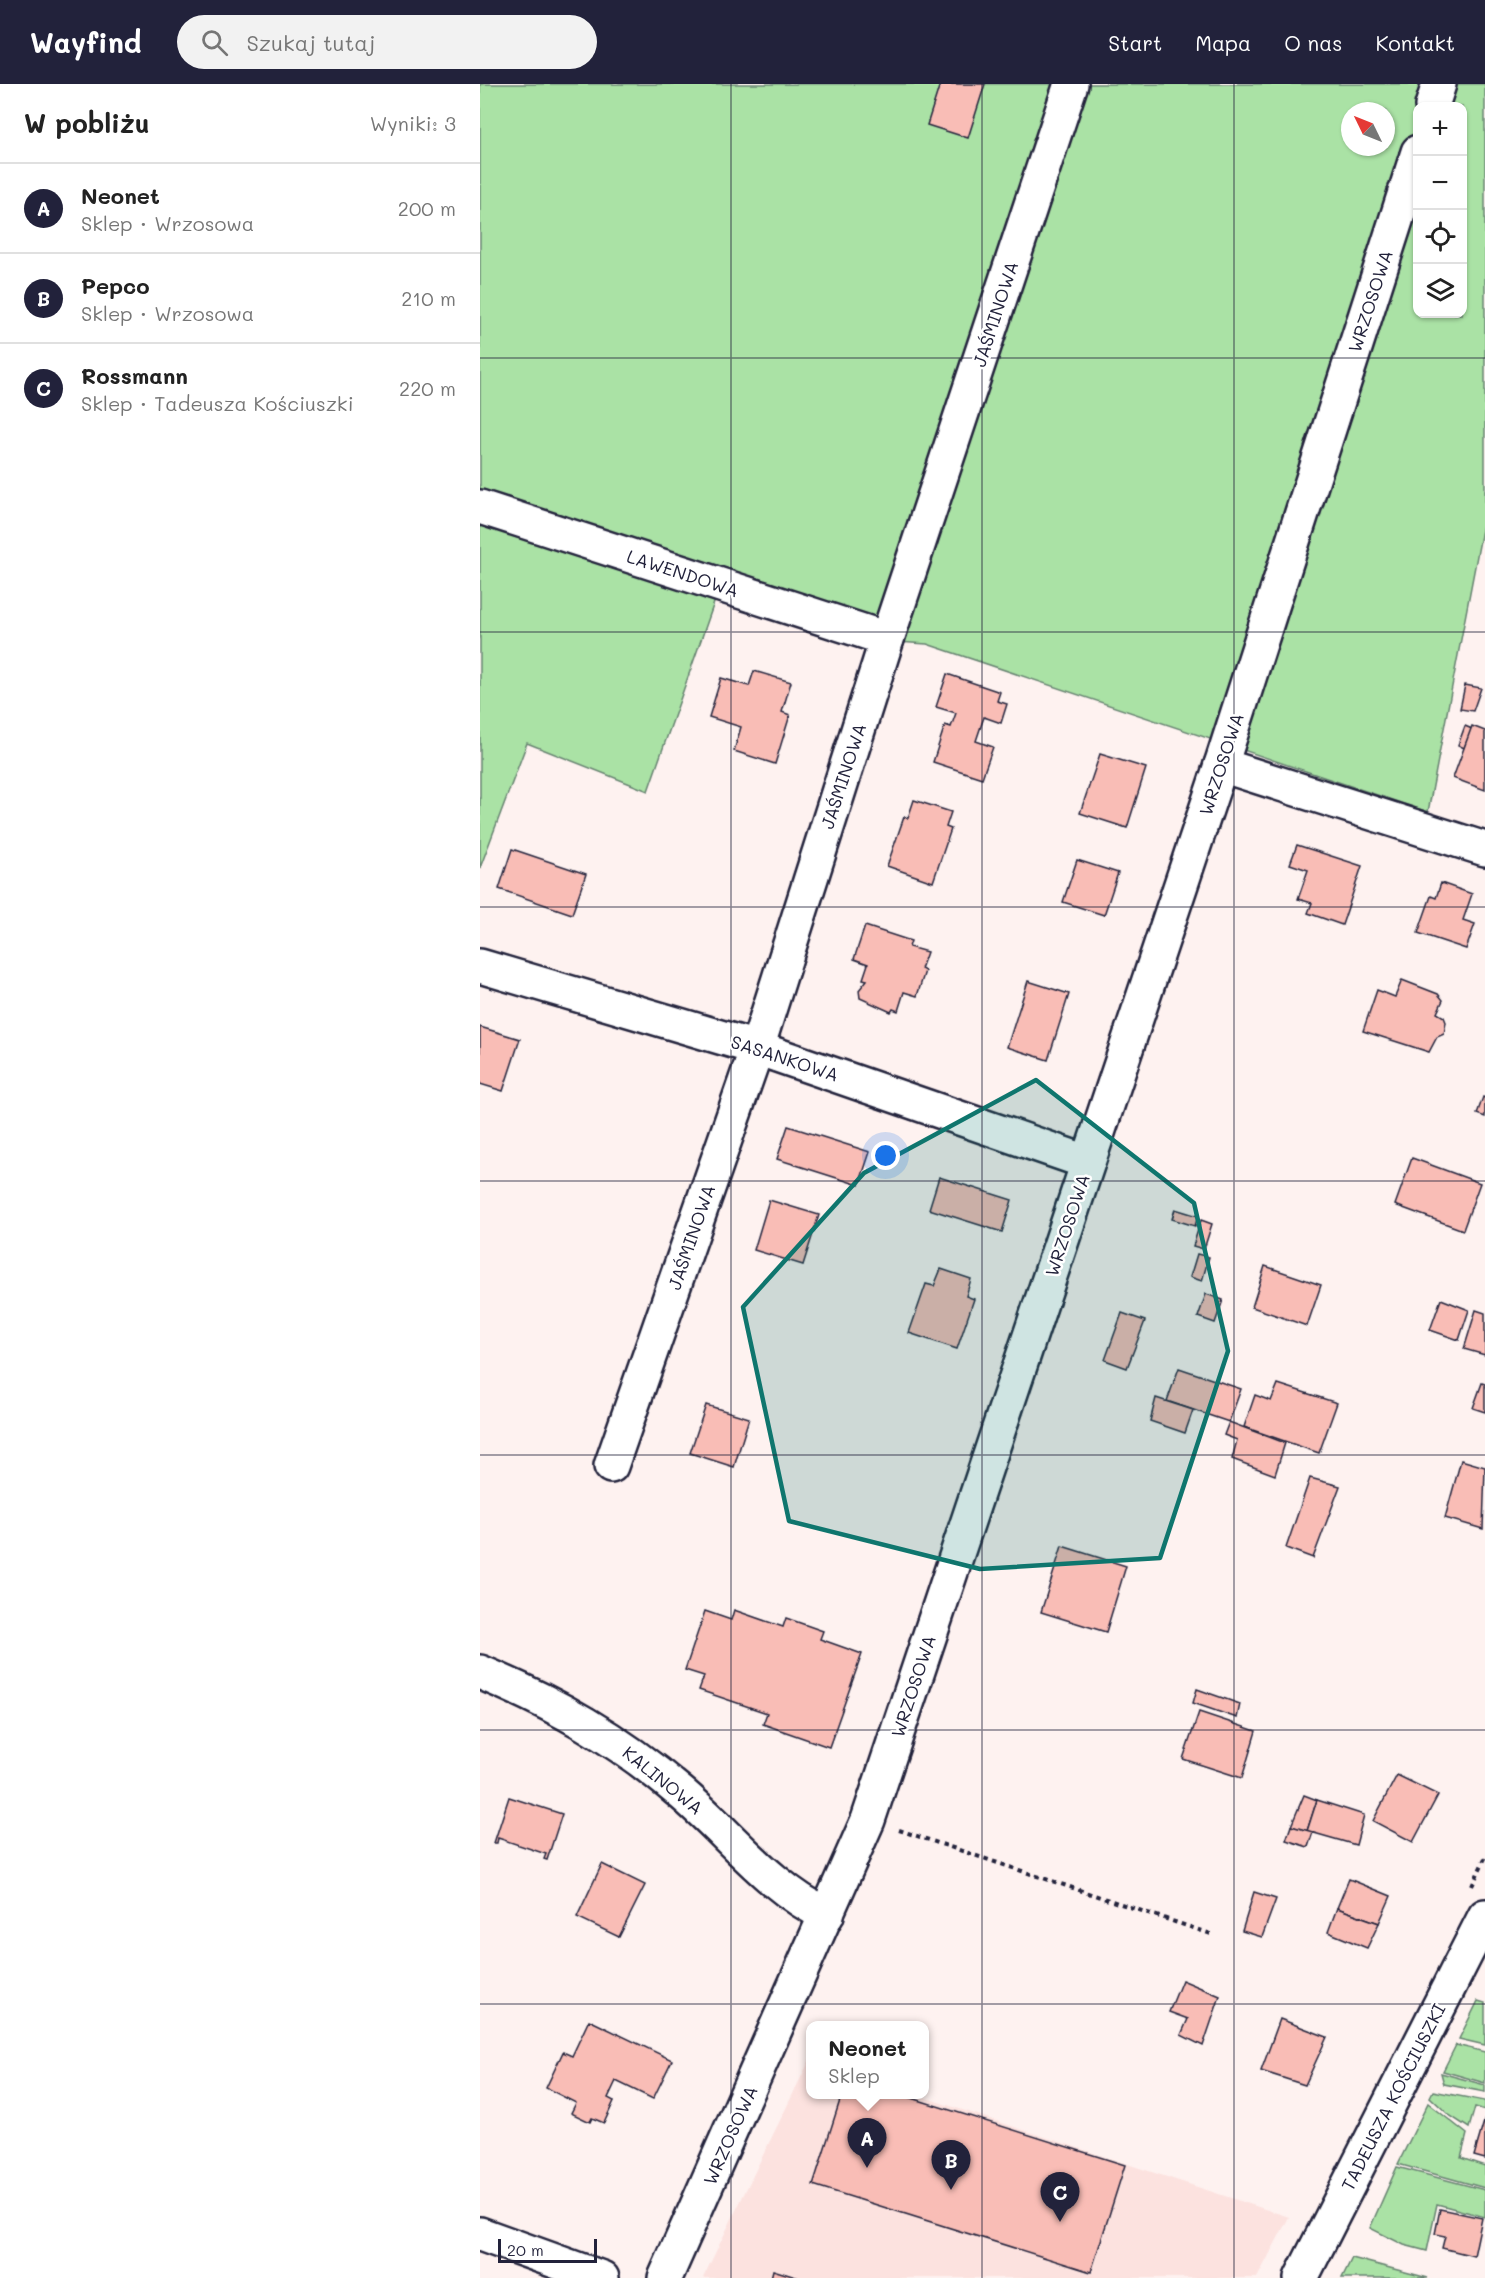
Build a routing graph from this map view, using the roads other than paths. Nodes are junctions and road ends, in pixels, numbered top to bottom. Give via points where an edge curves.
1 (1071, 84) edge
2 (1439, 84) edge
3 (1433, 102) edge
4 (1417, 156) edge
5 (480, 507) edge
6 (887, 639) junction
7 (1221, 765) junction
8 (1485, 849) edge
9 (480, 966) edge
10 (757, 1048) junction
11 (1087, 1162) junction
12 (611, 1466) dead end
13 (480, 1672) edge
14 (1477, 1904) edge
15 (827, 1915) junction
16 (480, 2235) edge
17 (602, 2278) edge
18 (665, 2278) edge
19 (1301, 2278) edge

1 - 6 street, JAŚMINOWA
2 - 3 street
4 - 7 street, WRZOSOWA
5 - 6 street, LAWENDOWA
6 - 10 street, JAŚMINOWA
7 - 8 street
7 - 11 street, WRZOSOWA
9 - 10 street, SASANKOWA
10 - 11 street, SASANKOWA
10 - 12 street, JAŚMINOWA
11 - 15 street, WRZOSOWA via 875,1799
13 - 15 street, KALINOWA via 588,1724 640,1759 769,1875
14 - 19 street, TADEUSZA KOŚCIUSZKI
15 - 18 street, WRZOSOWA
16 - 17 street

